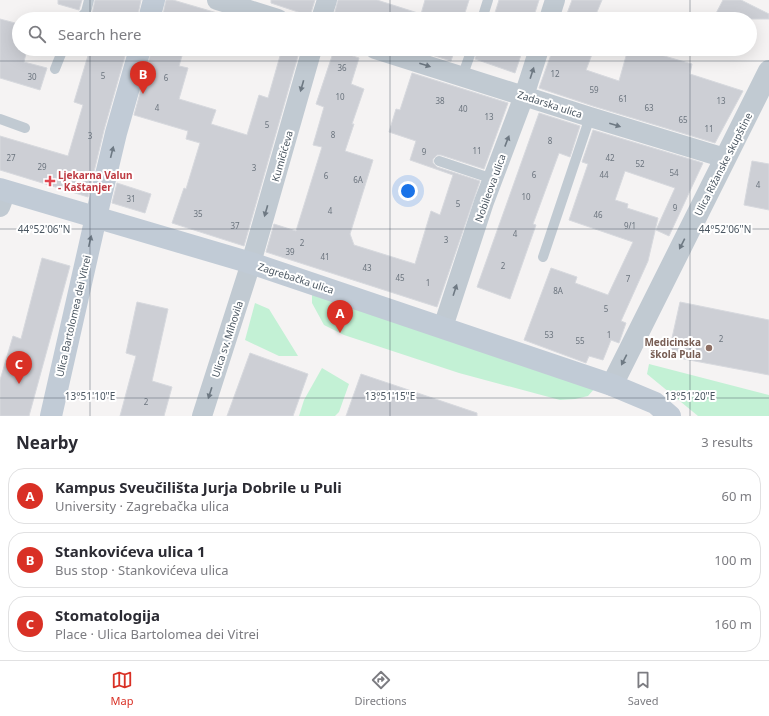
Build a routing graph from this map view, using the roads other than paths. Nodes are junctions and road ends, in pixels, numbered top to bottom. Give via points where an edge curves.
1 (89, 0) edge
2 (154, 0) edge
3 (216, 0) edge
4 (327, 0) edge
5 (488, 0) edge
6 (555, 0) edge
7 (86, 12) edge
8 (151, 12) edge
9 (255, 12) edge
10 (323, 12) edge
11 (484, 12) edge
12 (551, 12) edge
13 (60, 56) edge
14 (138, 56) edge
15 (310, 56) edge
16 (396, 56) edge
17 (470, 56) edge
18 (537, 56) edge
19 (55, 69) dead end
20 (769, 71) edge
21 (462, 77) junction
22 (524, 96) junction
23 (590, 117) junction
24 (0, 120) edge
25 (25, 128) dead end
26 (725, 158) junction
27 (440, 161) dead end
28 (492, 179) junction
29 (2, 195) edge
30 (96, 217) junction
31 (543, 257) dead end
32 (251, 263) junction
33 (443, 327) junction
34 (612, 385) junction
35 (51, 416) edge
36 (202, 416) edge
37 (670, 416) edge

1 - 7 lane
2 - 8 main road
3 - 9 street
4 - 10 street
5 - 11 lane
6 - 12 street
13 - 19 lane
30 -> 14 main road, Ulica Bartolomea dei Vitrei
15 -> 32 street, Kumičićeva
16 -> 21 street, Zadarska ulica
17 - 21 lane
22 -> 18 street, Nobileova ulica
20 - 26 street, Ulica Rižanske skupštine
21 - 22 street, Zadarska ulica
22 - 23 street, Zadarska ulica
28 -> 22 street, Nobileova ulica
23 -> 26 street, Zadarska ulica
23 - 31 lane
24 - 25 lane
26 -> 34 street, Ulica Rižanske skupštine
27 - 28 lane
33 -> 28 street, Nobileova ulica
29 - 30 main road, Zagrebačka ulica
30 - 32 main road, Zagrebačka ulica
35 -> 30 main road, Ulica Bartolomea dei Vitrei
32 - 33 main road, Zagrebačka ulica
32 -> 36 street, Ulica sv. Mihovila
33 - 34 main road, Zagrebačka ulica
34 - 37 main road, Zagrebačka ulica via 655,403

